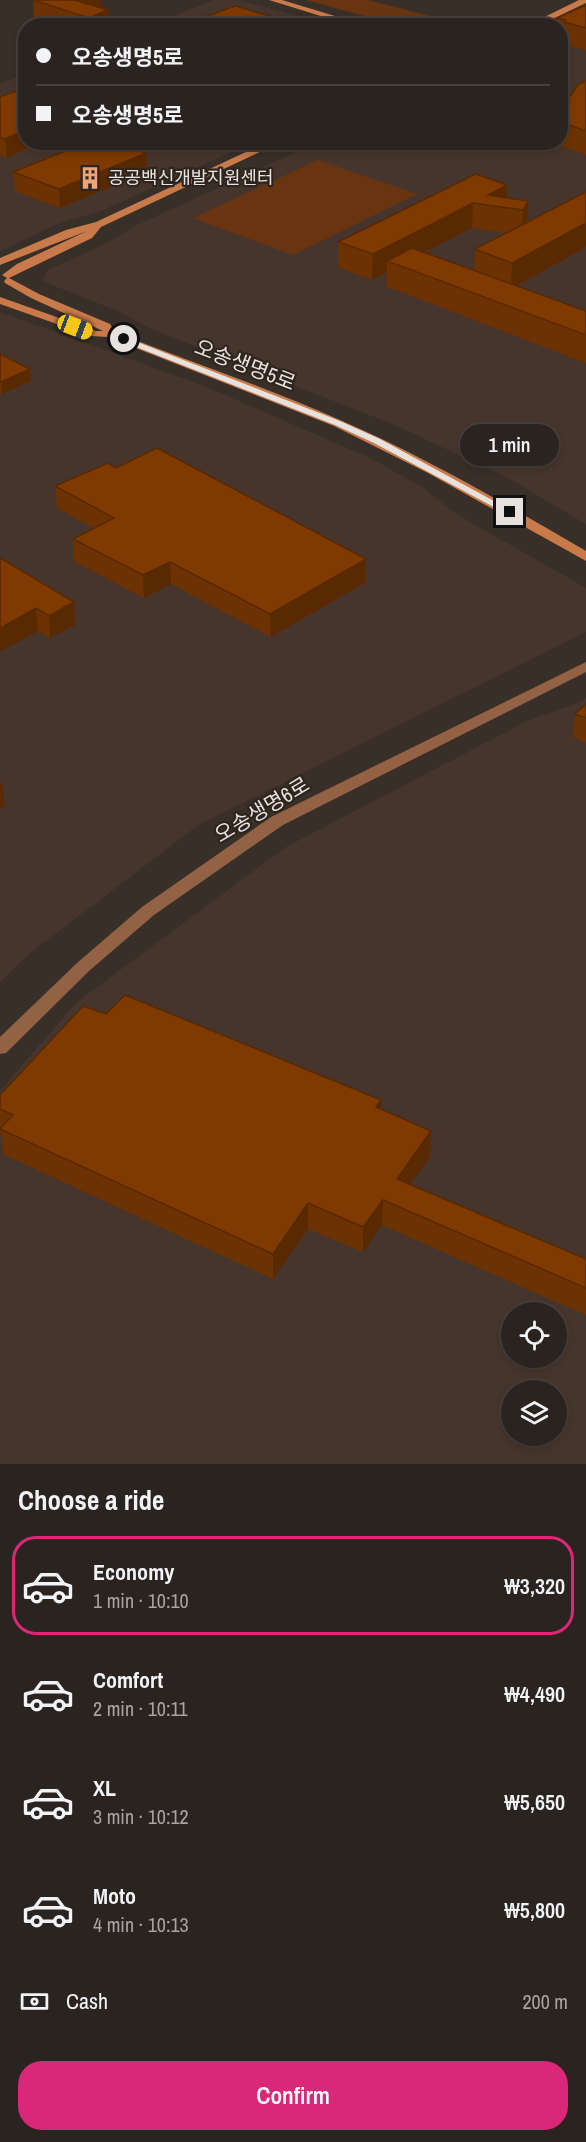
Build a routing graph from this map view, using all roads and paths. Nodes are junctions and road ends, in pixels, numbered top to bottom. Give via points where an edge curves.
1 (273, 0) edge
2 (586, 0) edge
3 (336, 18) edge
4 (547, 18) edge
5 (259, 150) edge
6 (100, 224) junction
7 (0, 262) edge
8 (5, 276) edge
9 (0, 290) edge
10 (0, 300) edge
11 (110, 334) junction
12 (586, 557) edge
13 (586, 666) edge
14 (0, 1048) edge

1 - 3 street
2 - 4 street
5 - 6 street
6 - 7 street via 70,232
6 - 8 street via 88,236
8 - 9 street
8 - 11 street, 오송생명5로 via 35,296 106,326
10 - 11 street, 오송생명5로 via 95,334
11 - 12 street, 오송생명5로 via 292,403 377,441
13 - 14 street, 오송생명6로 via 277,821 148,911 83,967

